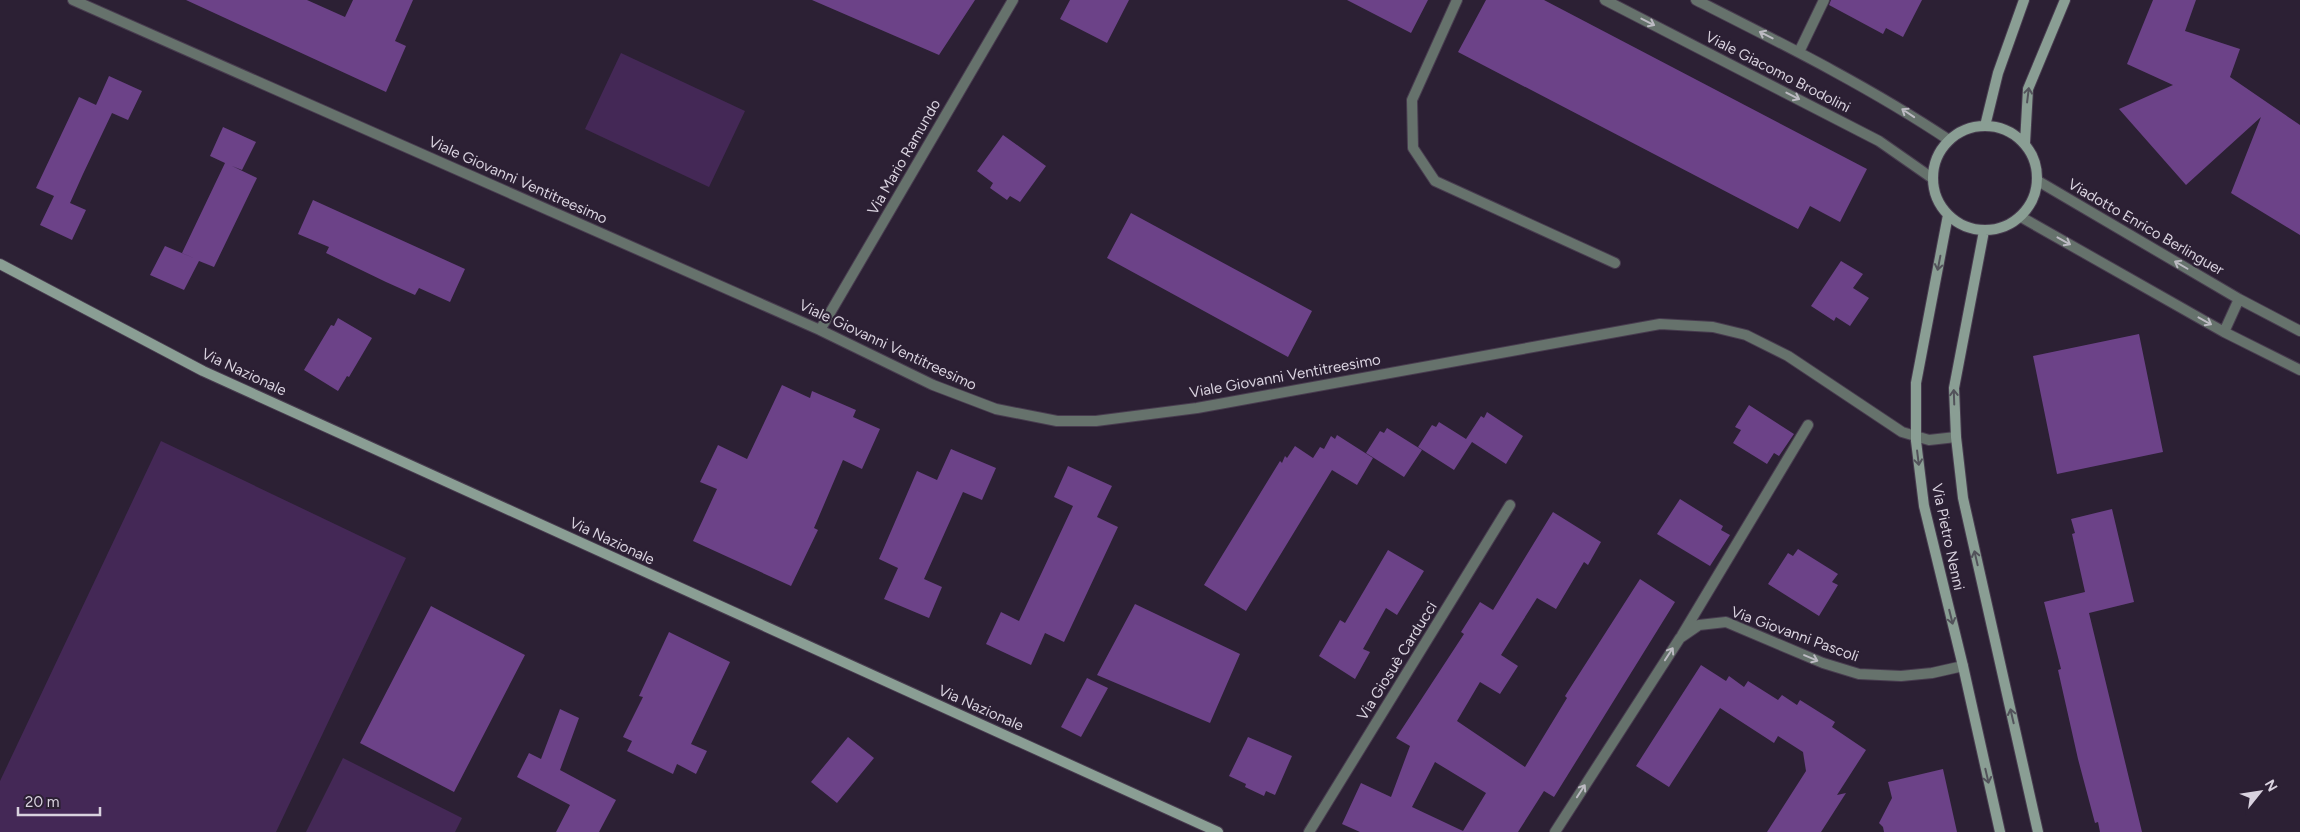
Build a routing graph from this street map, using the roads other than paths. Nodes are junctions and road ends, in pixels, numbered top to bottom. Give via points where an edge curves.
1 (74, 0) edge
2 (1013, 0) edge
3 (1457, 0) edge
4 (1605, 0) edge
5 (1696, 0) edge
6 (1824, 0) edge
7 (2024, 0) edge
8 (2065, 0) edge
9 (1799, 52) junction
10 (1985, 126) junction
11 (1949, 140) junction
12 (2024, 143) junction
13 (1932, 178) junction
14 (2038, 181) junction
15 (1948, 215) junction
16 (2021, 217) junction
17 (1984, 231) junction
18 (0, 264) edge
19 (1615, 264) dead end
20 (2239, 299) junction
21 (820, 330) junction
22 (2300, 331) edge
23 (2224, 332) junction
24 (2300, 370) edge
25 (1808, 425) dead end
26 (1916, 436) junction
27 (1956, 436) junction
28 (1510, 505) dead end
29 (1680, 638) junction
30 (1963, 666) junction
31 (1218, 832) edge
32 (1309, 832) edge
33 (1555, 832) edge
34 (2000, 832) edge
35 (2038, 832) edge

1 - 21 street, Viale Giovanni Ventitreesimo
2 - 21 street, Via Mario Ramundo
3 - 19 street via 1412,100 1413,148 1435,181
4 -> 13 street, Viale Giacomo Brodolini via 1879,140
9 -> 5 street, Viale Giacomo Brodolini
6 - 9 street
7 - 10 street via 1998,73
12 -> 8 street via 2028,89
11 -> 9 street, Viale Giacomo Brodolini via 1896,104
10 - 11 street via 1971,127
10 - 12 street via 2000,127
11 - 13 street via 1934,164
12 - 14 street via 2037,168
13 - 15 street via 1939,204
14 - 16 street via 2036,195
20 -> 14 street, Viadotto Enrico Berlinguer
15 - 17 street via 1971,229
15 -> 26 street, Via Pietro Nenni via 1916,383
16 - 17 street via 2010,225
16 -> 23 street
27 -> 17 street, Via Pietro Nenni via 1954,388
18 - 31 street, Via Nazionale via 204,371
20 - 22 street, Viadotto Enrico Berlinguer
20 - 23 street
21 - 26 street, Viale Giovanni Ventitreesimo via 933,385 996,409 1057,421 1096,421 1197,408 1660,324 1713,327 1746,335 1788,356 1902,432
23 - 24 street
25 - 29 street, Via Giovanni Pascoli
26 - 27 street, Viale Giovanni Ventitreesimo via 1929,440
26 -> 30 street, Via Pietro Nenni via 1924,506
35 -> 27 street, Via Pietro Nenni via 1963,498
28 - 32 street, Via Giosuè Carducci
29 -> 30 street, Via Giovanni Pascoli via 1699,625 1726,622 1823,663 1859,674 1901,676
33 -> 29 street, Via Giovanni Pascoli
30 -> 34 street, Via Pietro Nenni

